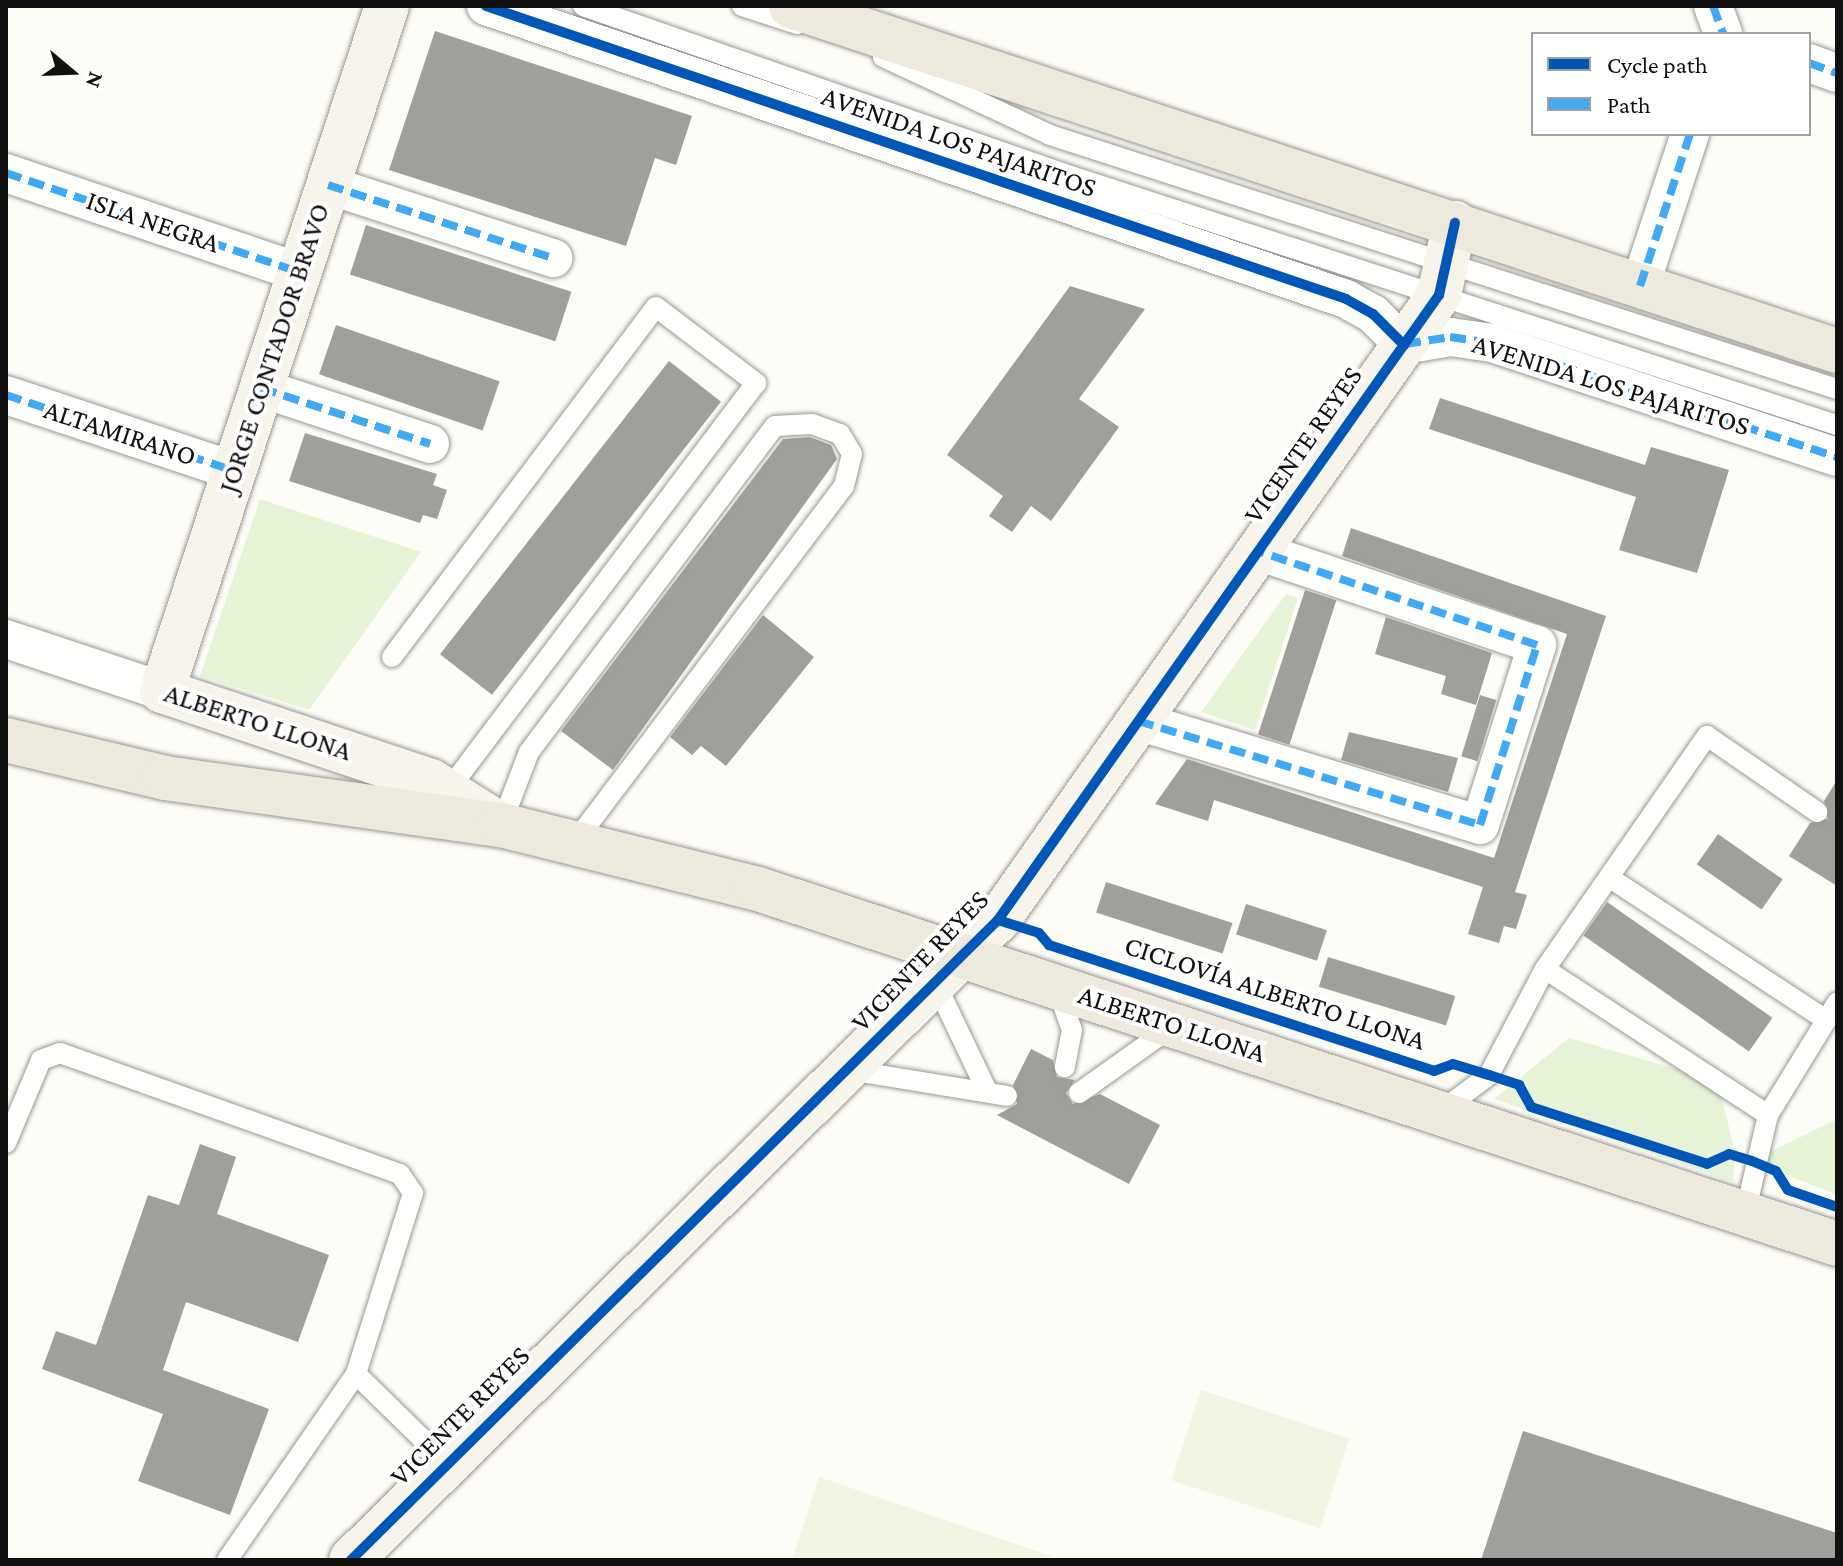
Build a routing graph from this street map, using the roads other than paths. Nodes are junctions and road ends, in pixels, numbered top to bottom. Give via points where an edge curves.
1 (387, 6) edge
2 (486, 6) edge
3 (583, 6) edge
4 (742, 6) edge
5 (791, 6) edge
6 (1713, 6) edge
7 (1722, 32) edge
8 (1811, 64) edge
9 (1837, 73) edge
10 (1689, 136) edge
11 (6, 173) edge
12 (328, 185) junction
13 (553, 258) dead end
14 (1448, 259) junction
15 (299, 272) junction
16 (1640, 286) junction
17 (1404, 345) junction
18 (1837, 351) edge
19 (261, 388) junction
20 (1837, 389) edge
21 (6, 395) edge
22 (1837, 425) edge
23 (430, 444) dead end
24 (1837, 457) edge
25 (234, 471) junction
26 (1258, 551) junction
27 (6, 639) edge
28 (392, 657) dead end
29 (162, 691) junction
30 (1138, 721) junction
31 (6, 740) edge
32 (449, 789) junction
33 (1817, 812) dead end
34 (501, 825) junction
35 (575, 842) junction
36 (1610, 878) junction
37 (951, 969) junction
38 (1545, 969) junction
39 (1053, 984) junction
40 (1832, 1011) edge
41 (1175, 1025) junction
42 (1065, 1067) dead end
43 (846, 1070) junction
44 (1079, 1093) dead end
45 (1440, 1112) junction
46 (1768, 1115) junction
47 (6, 1143) edge
48 (1745, 1214) junction
49 (1837, 1244) edge
50 (356, 1374) junction
51 (446, 1462) junction
52 (227, 1560) edge
53 (351, 1560) edge

1 - 12 street, JORGE CONTADOR BRAVO
2 - 17 street, AVENIDA LOS PAJARITOS via 1346,299 1373,314
3 - 14 lane via 1071,176
4 - 14 lane via 839,38 1050,135
5 - 14 main road
6 - 7 street
8 - 9 street
10 - 16 street
11 - 15 street, ISLA NEGRA
12 - 13 street
12 - 15 street, JORGE CONTADOR BRAVO
14 - 16 main road
14 - 17 street, VICENTE REYES
14 - 20 lane
14 - 22 lane
15 - 19 street, JORGE CONTADOR BRAVO
16 - 18 main road
17 - 24 street, AVENIDA LOS PAJARITOS via 1450,337 1492,343
17 - 26 street, VICENTE REYES
19 - 23 street
19 - 25 street, JORGE CONTADOR BRAVO
21 - 25 street, ALTAMIRANO
25 - 29 street, JORGE CONTADOR BRAVO
26 - 30 street, VICENTE REYES
26 - 30 street via 1537,645 1480,825
27 - 29 street, ALBERTO LLONA
28 - 32 lane via 656,307 756,383
29 - 32 street, ALBERTO LLONA
30 - 37 street, VICENTE REYES via 998,920
31 - 34 main road, ALBERTO LLONA via 165,778
32 - 34 street, ALBERTO LLONA
33 - 36 lane via 1707,736
34 - 35 main road, ALBERTO LLONA
34 - 35 lane via 529,752 775,426 812,424 840,434 852,454 844,486
35 - 37 main road, ALBERTO LLONA via 758,889
36 - 38 lane
36 - 40 lane
37 - 39 main road, ALBERTO LLONA
37 - 43 street, VICENTE REYES
37 - 43 lane via 997,1093
38 - 45 lane via 1489,1075
38 - 46 lane
39 - 41 main road, ALBERTO LLONA
39 - 42 lane via 1072,1030
40 - 46 lane
41 - 44 lane
41 - 45 main road, ALBERTO LLONA
43 - 51 street, VICENTE REYES
45 - 48 main road, ALBERTO LLONA
46 - 48 lane
47 - 50 lane via 41,1060 60,1053 400,1174 413,1193 407,1223
48 - 49 main road, ALBERTO LLONA
50 - 51 lane
50 - 52 lane
51 - 53 street, VICENTE REYES

